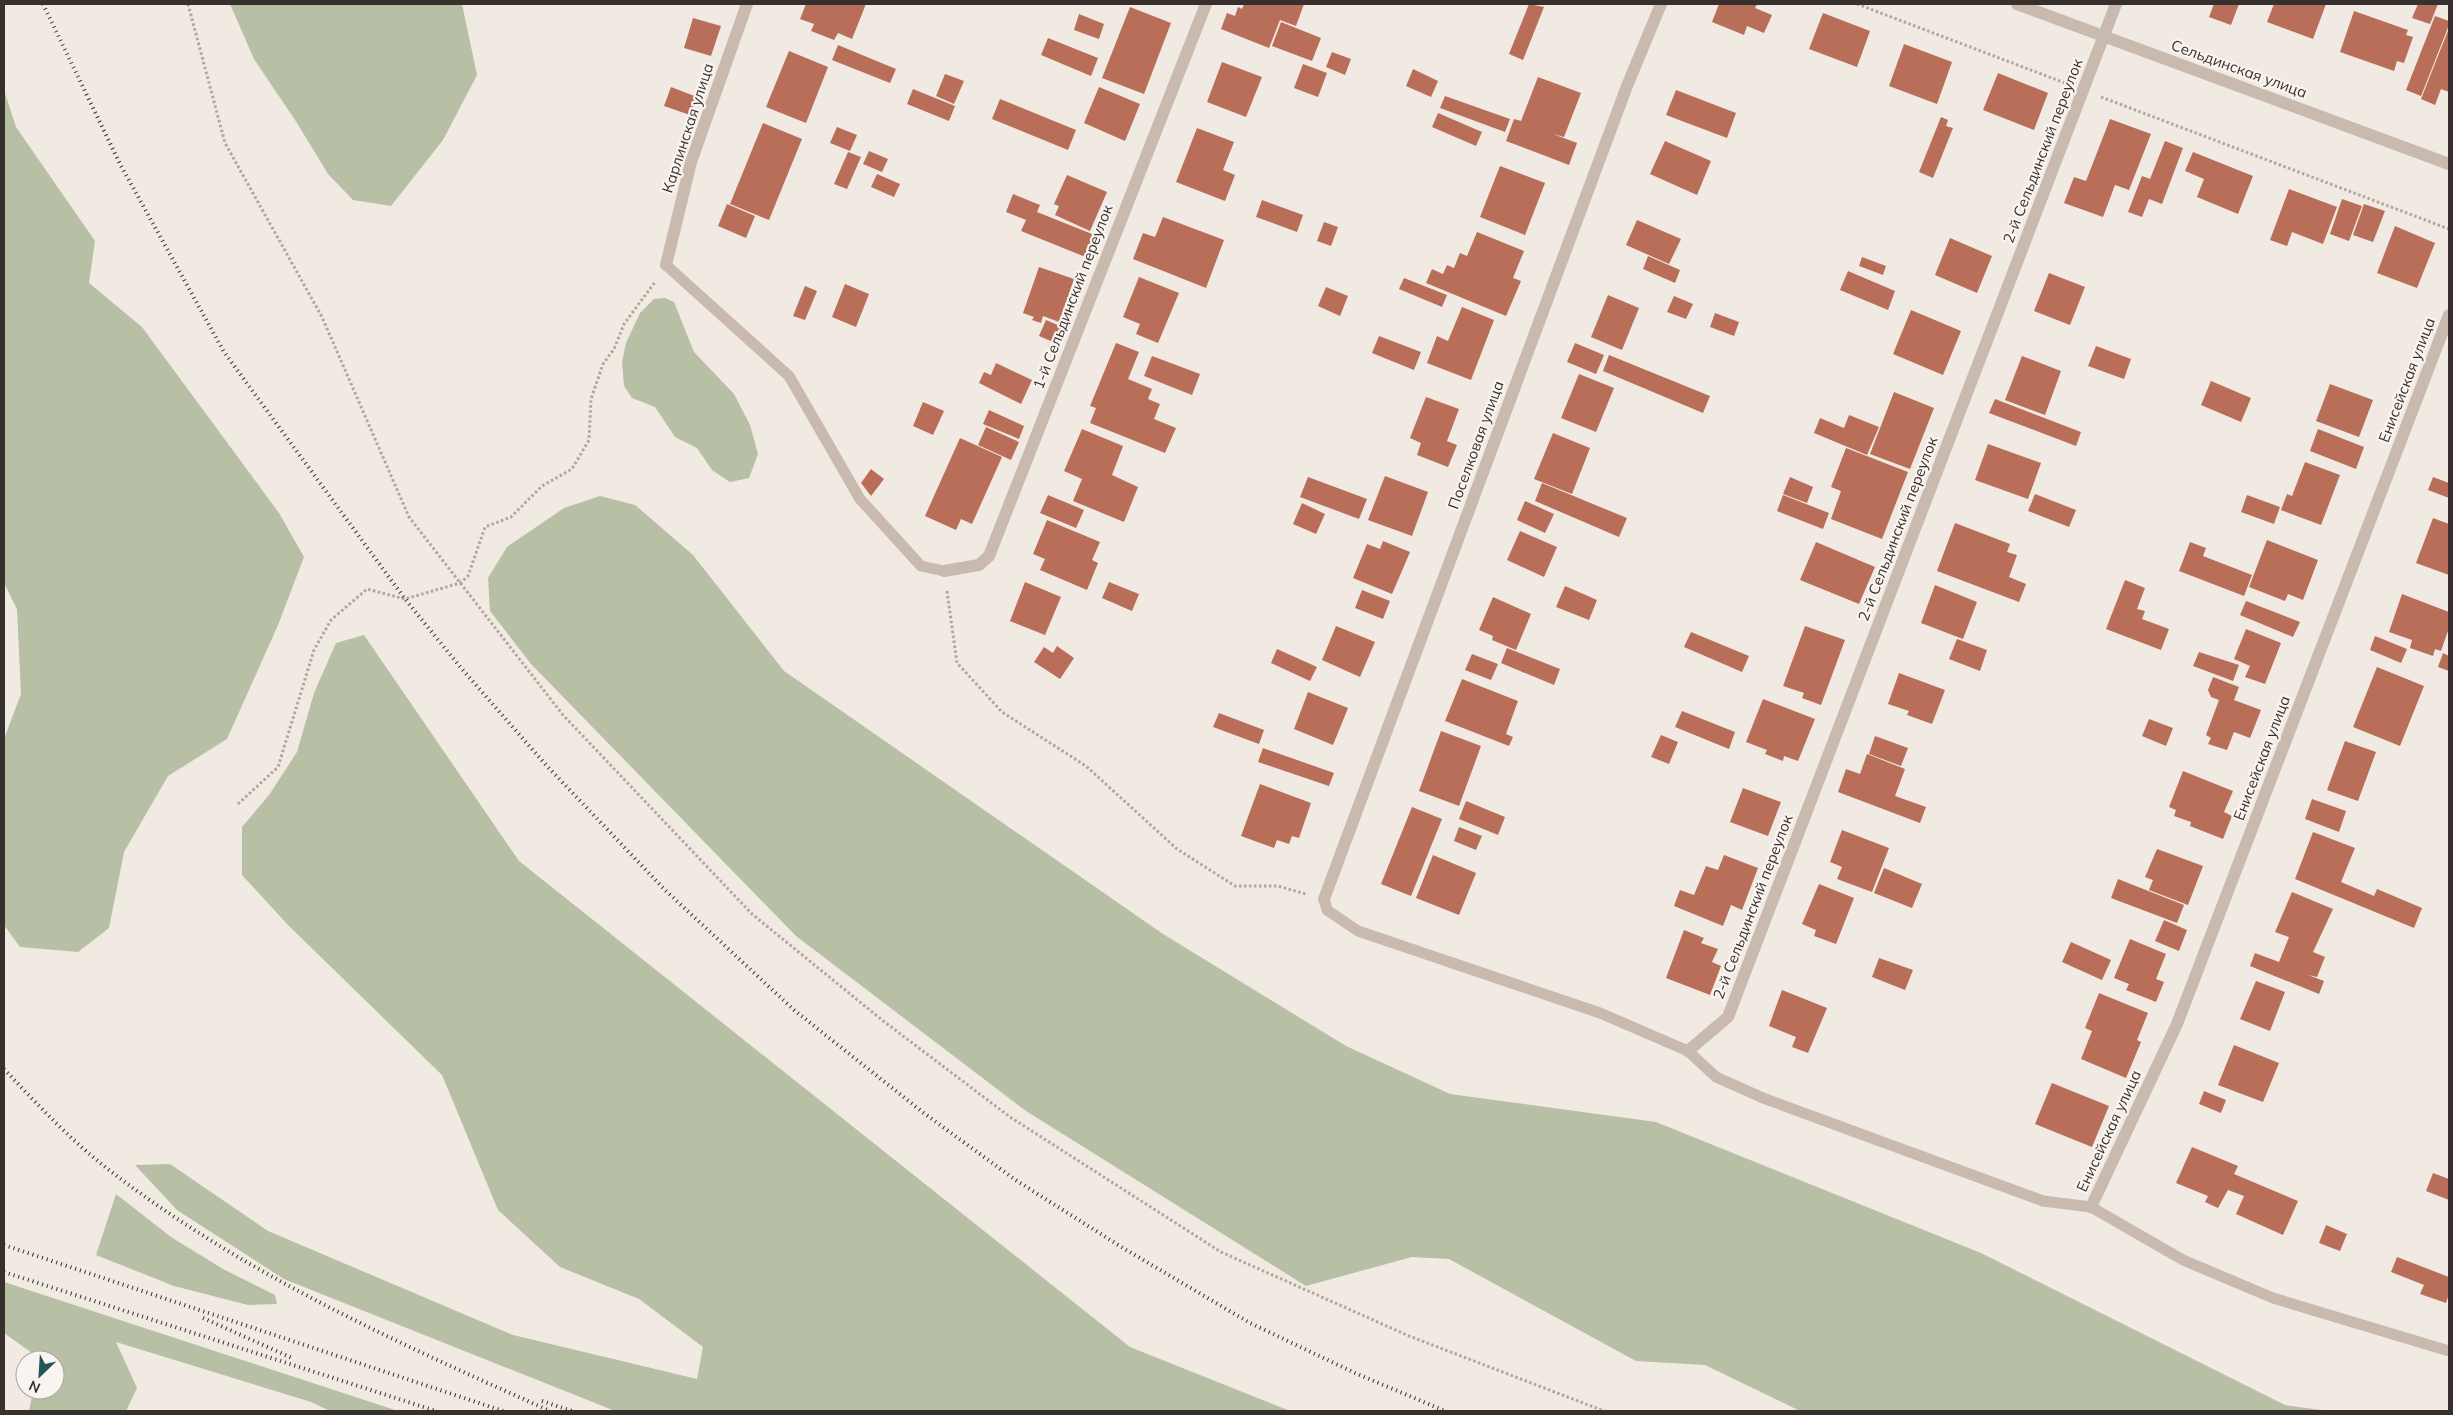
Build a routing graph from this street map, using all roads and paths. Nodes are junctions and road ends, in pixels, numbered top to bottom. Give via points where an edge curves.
1 (188, 4) edge
2 (747, 4) edge
3 (1206, 4) edge
4 (1661, 4) edge
5 (1857, 4) edge
6 (2017, 4) edge
7 (2116, 4) edge
8 (2104, 37) junction
9 (2084, 90) junction
10 (2449, 164) edge
11 (2449, 229) edge
12 (666, 265) junction
13 (2449, 315) edge
14 (944, 571) junction
15 (460, 583) junction
16 (238, 804) dead end
17 (1324, 899) junction
18 (1688, 1051) junction
19 (2091, 1207) junction
20 (2449, 1351) edge
21 (1604, 1411) edge

1 - 15 path via 225,143 322,317 409,517
2 - 12 street, Карлинская улица via 691,162
3 - 14 street, 1-й Сельдинский переулок via 989,556 979,565
4 - 17 street, Поселковая улица
5 - 9 path
6 - 8 street, Сельдинская улица
7 - 8 street, 2-й Сельдинский переулок
8 - 9 street, 2-й Сельдинский переулок
8 - 10 street, Сельдинская улица
9 - 11 path
9 - 18 street, 2-й Сельдинский переулок via 1728,1017
12 - 14 lane via 789,376 860,500 921,566
12 - 15 path via 624,324 614,349 603,364 591,399 590,440 572,469 542,486 511,517 485,527 468,576
13 - 19 street, Енисейская улица via 2177,1024
14 - 17 path via 958,663 1002,712 1086,766 1177,849 1236,886 1278,886
15 - 16 path via 405,599 367,589 331,620 314,650 278,767
15 - 21 path via 563,715 752,914 882,1020 1010,1116 1220,1252 1409,1336
17 - 18 lane via 1327,910 1358,931 1600,1013
18 - 19 lane via 1716,1077 1762,1098 2044,1201
19 - 20 lane via 2183,1260 2273,1298

